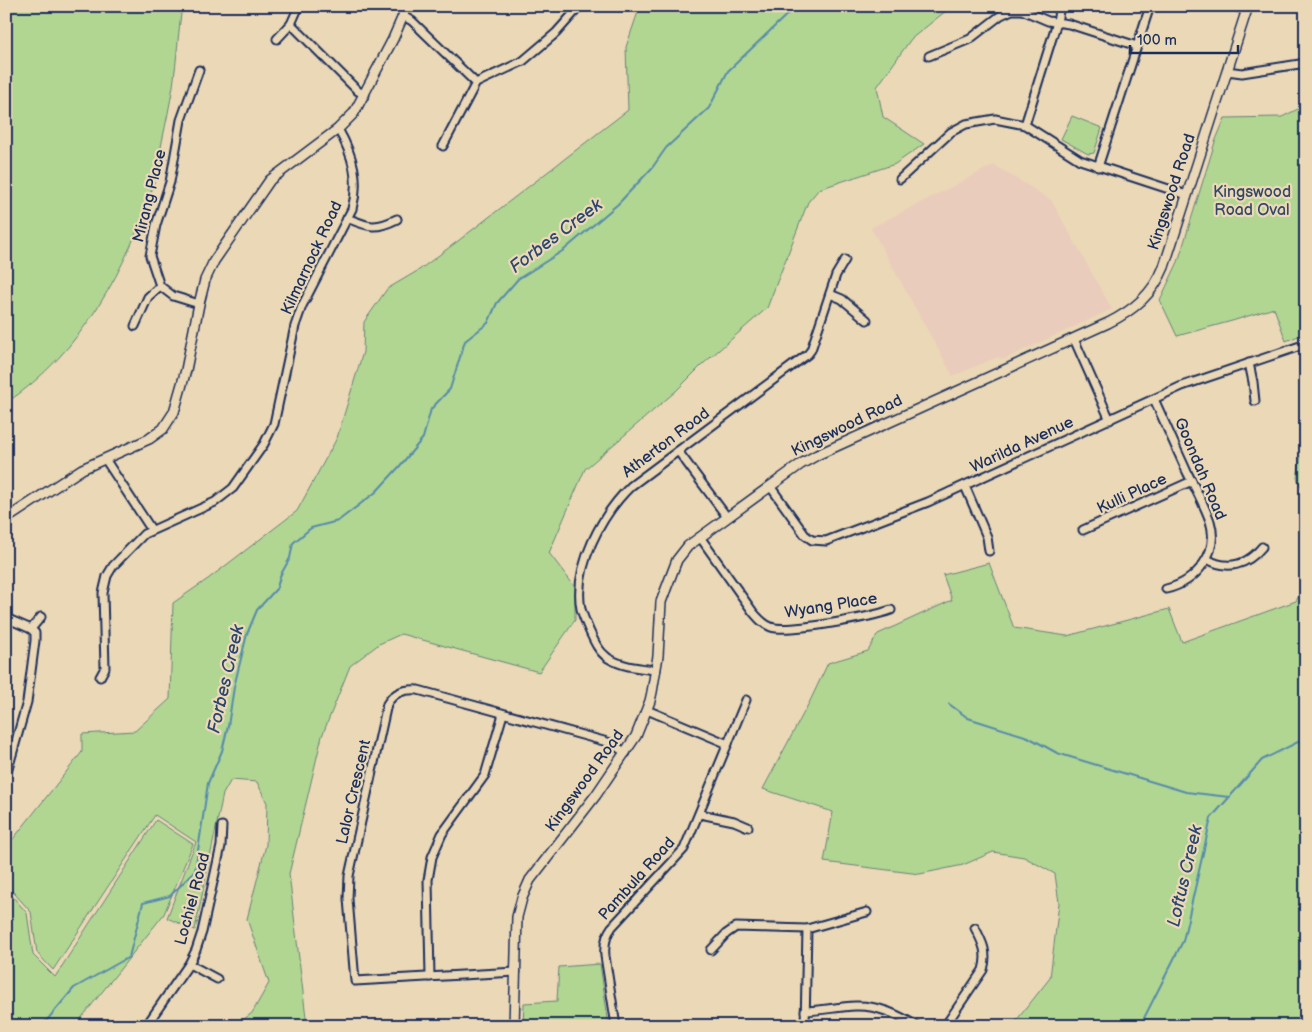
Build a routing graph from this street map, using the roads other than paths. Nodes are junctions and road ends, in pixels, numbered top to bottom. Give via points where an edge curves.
1 (299, 6) edge
2 (580, 6) edge
3 (1060, 6) edge
4 (1150, 6) edge
5 (1233, 6) edge
6 (1247, 8) edge
7 (404, 11) edge
8 (1057, 22) junction
9 (291, 24) junction
10 (277, 40) dead end
11 (1137, 46) junction
12 (929, 56) dead end
13 (1306, 63) edge
14 (198, 70) dead end
15 (1227, 71) junction
16 (476, 84) junction
17 (365, 95) junction
18 (1025, 125) junction
19 (338, 130) junction
20 (443, 146) dead end
21 (1098, 167) junction
22 (900, 179) dead end
23 (1187, 195) junction
24 (347, 218) junction
25 (397, 219) dead end
26 (845, 260) dead end
27 (160, 286) junction
28 (830, 294) junction
29 (199, 304) junction
30 (867, 320) dead end
31 (134, 326) dead end
32 (1074, 339) junction
33 (1306, 344) edge
34 (1249, 363) junction
35 (1154, 399) junction
36 (1255, 401) dead end
37 (1110, 420) junction
38 (678, 451) junction
39 (104, 459) junction
40 (1192, 481) junction
41 (770, 486) junction
42 (965, 486) junction
43 (7, 517) edge
44 (727, 517) junction
45 (151, 529) junction
46 (1082, 530) dead end
47 (700, 538) junction
48 (1262, 547) dead end
49 (989, 551) dead end
50 (1206, 559) junction
51 (1166, 589) dead end
52 (890, 610) dead end
53 (40, 617) dead end
54 (6, 618) edge
55 (31, 629) junction
56 (656, 670) junction
57 (100, 677) dead end
58 (746, 700) dead end
59 (647, 710) junction
60 (503, 714) junction
61 (728, 744) junction
62 (626, 753) junction
63 (6, 776) edge
64 (700, 814) junction
65 (222, 826) dead end
66 (748, 827) dead end
67 (867, 912) dead end
68 (975, 928) dead end
69 (807, 929) junction
70 (711, 950) dead end
71 (189, 964) junction
72 (516, 972) junction
73 (430, 977) junction
74 (217, 979) dead end
75 (805, 1011) junction
76 (146, 1026) edge
77 (514, 1026) edge
78 (616, 1026) edge
79 (805, 1026) edge
80 (917, 1026) edge
81 (945, 1026) edge

1 - 9 street
2 - 16 street via 556,33 523,61
3 - 8 street
4 - 11 street
5 - 6 street
6 - 15 street, Kingswood Road
7 - 16 street
7 - 17 street
8 - 11 street
8 - 12 street via 1012,10 1001,14 970,40
8 - 18 street
9 - 10 street
9 - 17 street
11 - 21 street
13 - 15 street via 1242,73
14 - 27 street, Mirang Place via 182,120 170,182 150,256
15 - 23 street, Kingswood Road
16 - 20 street
17 - 19 street
18 - 21 street via 1071,156
18 - 22 street via 995,119 976,121 958,128 938,142
19 - 24 street, Kilmarnock Road via 347,146 356,178 355,199
19 - 29 street via 264,187 210,267
21 - 23 street
23 - 32 street, Kingswood Road via 1164,267 1152,289 1123,316
24 - 25 street via 369,227
24 - 45 street, Kilmarnock Road via 302,306 274,424 264,444 233,488 223,496
26 - 28 street, Atherton Road
27 - 29 street via 173,296
27 - 31 street via 148,297
28 - 30 street via 842,299
28 - 38 street, Atherton Road via 808,354
29 - 39 street via 186,370 171,418 149,440
32 - 37 street
32 - 41 street, Kingswood Road via 817,455
33 - 34 street, Warilda Avenue
34 - 35 street, Warilda Avenue via 1197,380
34 - 36 street
35 - 37 street, Warilda Avenue
35 - 40 street, Goondah Road
37 - 42 street, Warilda Avenue
38 - 44 street
38 - 56 street, Atherton Road via 631,486 613,506 597,531 586,558 581,584 581,609 595,644 608,658 626,666
39 - 43 street via 74,473
39 - 45 street
40 - 46 street, Kulli Place
40 - 50 street, Goondah Road via 1212,531
41 - 42 street, Warilda Avenue via 805,535 821,541 842,536
41 - 44 street, Kingswood Road
42 - 49 street via 987,537
44 - 47 street, Kingswood Road
45 - 57 street, Kilmarnock Road via 113,566 104,584 105,668
47 - 52 street, Wyang Place via 760,621 772,627 790,628
47 - 56 street, Kingswood Road via 681,553 666,588 660,608
48 - 50 street via 1254,556 1229,565 1215,564
50 - 51 street, Goondah Road via 1192,577
53 - 55 street
54 - 55 street
55 - 63 street via 35,633 35,641 27,702
56 - 59 street, Kingswood Road
58 - 61 street, Pambula Road
59 - 61 street
59 - 62 street, Kingswood Road
60 - 62 street, Lalor Crescent via 610,743
60 - 73 street via 485,775 445,828 432,857 428,880
60 - 73 street, Lalor Crescent via 418,690 397,693 387,704 349,876 355,980
61 - 64 street, Pambula Road
62 - 72 street, Kingswood Road via 527,885 518,916
64 - 66 street
64 - 78 street, Pambula Road via 684,850 606,937 604,948
65 - 71 street, Lochiel Road via 221,846 202,932
67 - 69 street
68 - 81 street via 985,949 983,970
69 - 70 street via 736,927
69 - 75 street
71 - 74 street
71 - 76 street, Lochiel Road
72 - 73 street, Lalor Crescent
72 - 77 street, Kingswood Road
75 - 79 street
75 - 80 street via 868,1006

